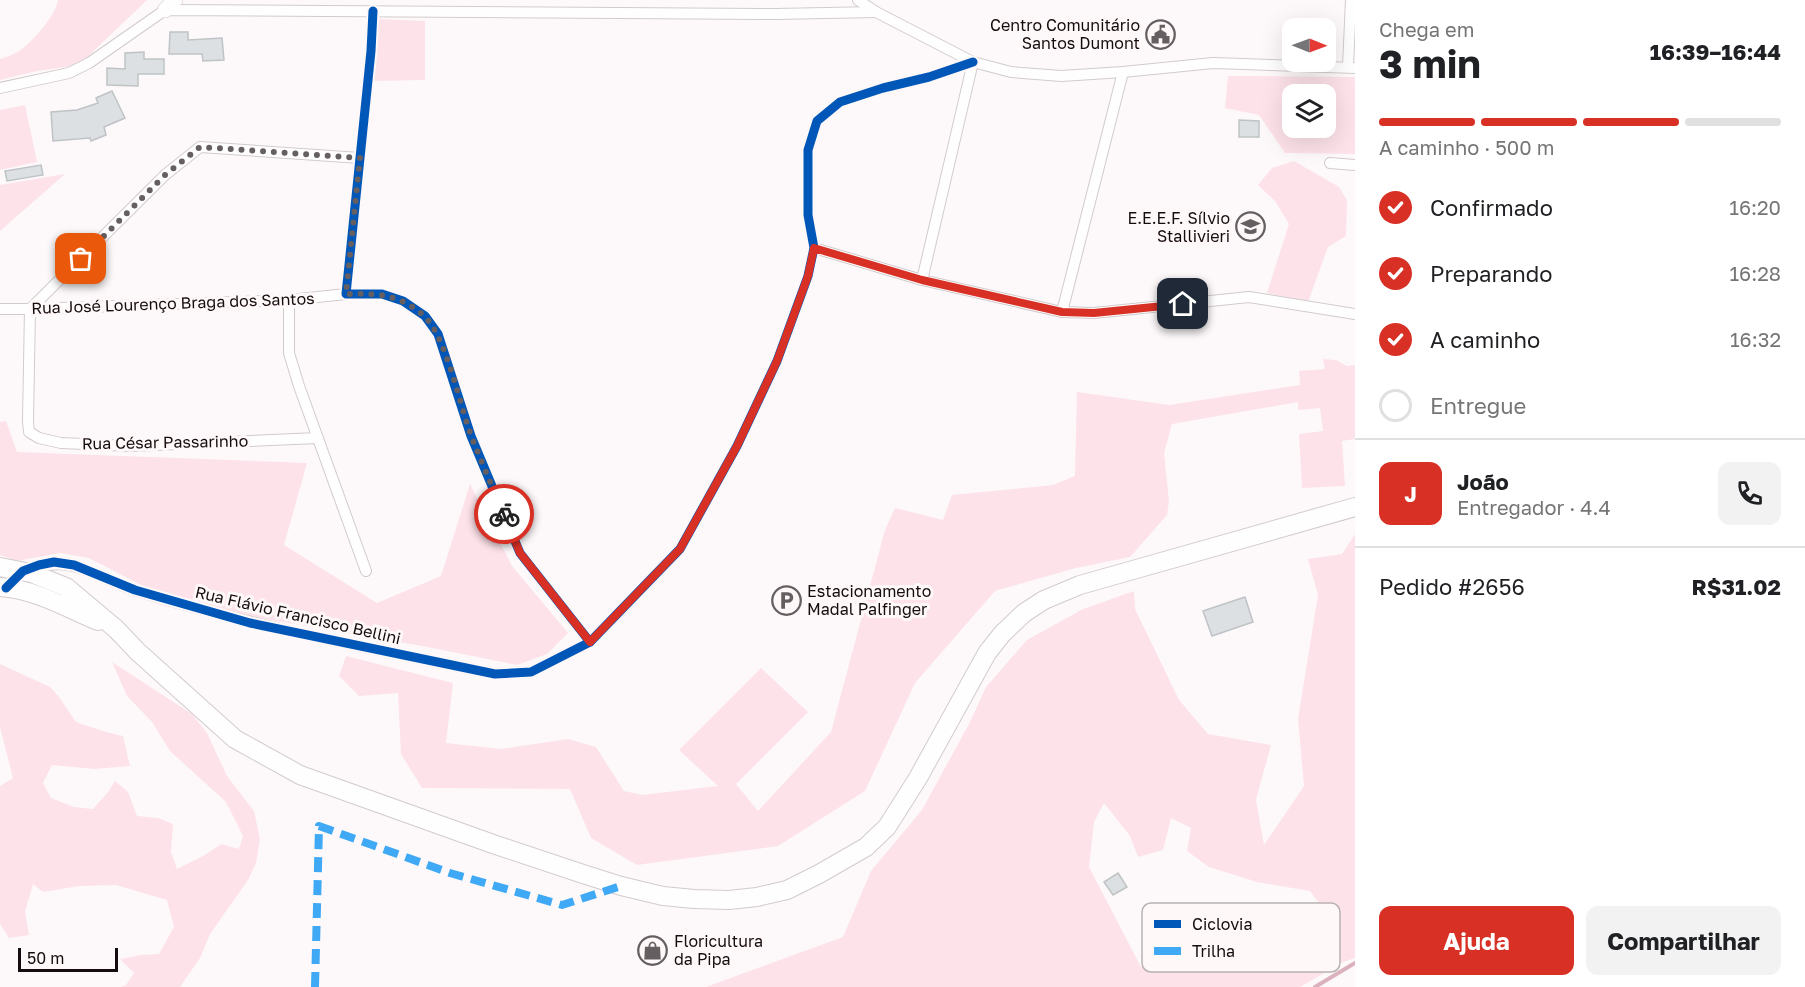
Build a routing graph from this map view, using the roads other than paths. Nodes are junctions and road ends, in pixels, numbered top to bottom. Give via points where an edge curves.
1 (858, 0) edge
2 (1352, 4) edge
3 (170, 5) edge
4 (391, 5) edge
5 (524, 5) edge
6 (373, 11) junction
7 (876, 12) junction
8 (973, 62) junction
9 (1352, 67) edge
10 (1123, 72) junction
11 (0, 88) edge
12 (360, 158) junction
13 (1330, 163) dead end
14 (1355, 165) edge
15 (814, 248) junction
16 (922, 280) junction
17 (346, 294) junction
18 (289, 300) junction
19 (0, 309) edge
20 (30, 309) junction
21 (1062, 312) junction
22 (1355, 314) edge
23 (318, 438) junction
24 (1355, 507) edge
25 (0, 567) edge
26 (366, 571) dead end
27 (23, 572) junction
28 (3, 588) edge
29 (116, 629) junction
30 (590, 642) junction

1 - 7 street
2 - 9 street
3 - 6 street
3 - 11 street via 69,73
4 - 5 street
4 - 6 street
5 - 7 street via 776,14
6 - 12 street
7 - 8 street
8 - 10 street via 1011,72 1060,76
8 - 15 street via 840,102 817,121 808,150 808,215
8 - 16 street
9 - 10 street via 1213,63
10 - 21 street
12 - 17 street
12 - 20 street via 200,147 165,175
13 - 14 street
15 - 16 street
15 - 30 street, Rua Flávio Francisco Bellini via 808,276 777,361 737,446 680,549
16 - 21 street
17 - 18 street, Rua José Lourenço Braga dos Santos
17 - 30 street, Rua José Lourenço Braga dos Santos via 382,294 403,301 424,316 438,334 471,436 520,553
18 - 20 street, Rua José Lourenço Braga dos Santos
18 - 23 street via 290,353
19 - 20 street, Rua José Lourenço Braga dos Santos
20 - 23 street, Rua César Passarinho via 28,421 29,432 39,438 61,443 131,446
21 - 22 street via 1094,313 1249,297
23 - 26 street
24 - 29 main road via 1080,585 1044,600 1024,613 987,653 887,827 866,847 787,890 729,900 663,896 621,886 300,775 235,739
25 - 27 main road
27 - 28 street, Rua Flávio Francisco Bellini
27 - 29 main road via 66,587
27 - 30 street, Rua Flávio Francisco Bellini via 54,562 74,565 135,590 250,623 495,674 531,672
28 - 29 main road via 16,588 45,598

